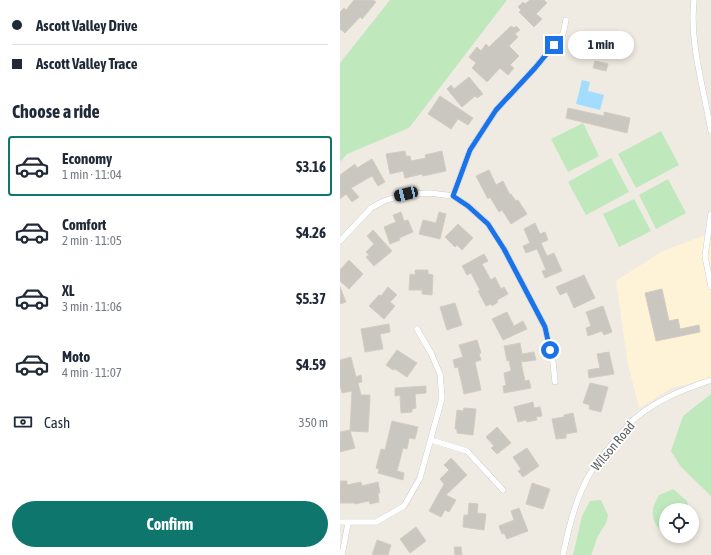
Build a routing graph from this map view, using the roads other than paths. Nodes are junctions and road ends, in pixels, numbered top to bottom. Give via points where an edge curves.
1 (694, 0) edge
2 (566, 20) dead end
3 (711, 130) edge
4 (453, 196) junction
5 (711, 214) edge
6 (340, 241) edge
7 (711, 287) edge
8 (417, 329) dead end
9 (711, 380) edge
10 (555, 382) dead end
11 (431, 440) junction
12 (503, 490) dead end
13 (340, 522) edge
14 (348, 523) junction
15 (342, 555) edge
16 (563, 555) edge

1 - 3 street via 696,49
2 - 4 street via 564,34 496,110 470,150
4 - 6 street via 414,194 384,201 370,208
4 - 10 street via 488,224 504,249 545,327
5 - 7 street via 705,256
8 - 11 street via 440,374 442,398
9 - 16 street, Wilson Road via 659,402 632,422 609,448 584,484 568,530
11 - 12 street via 467,451
11 - 14 street via 420,478 404,506 376,522
13 - 14 street
14 - 15 street

